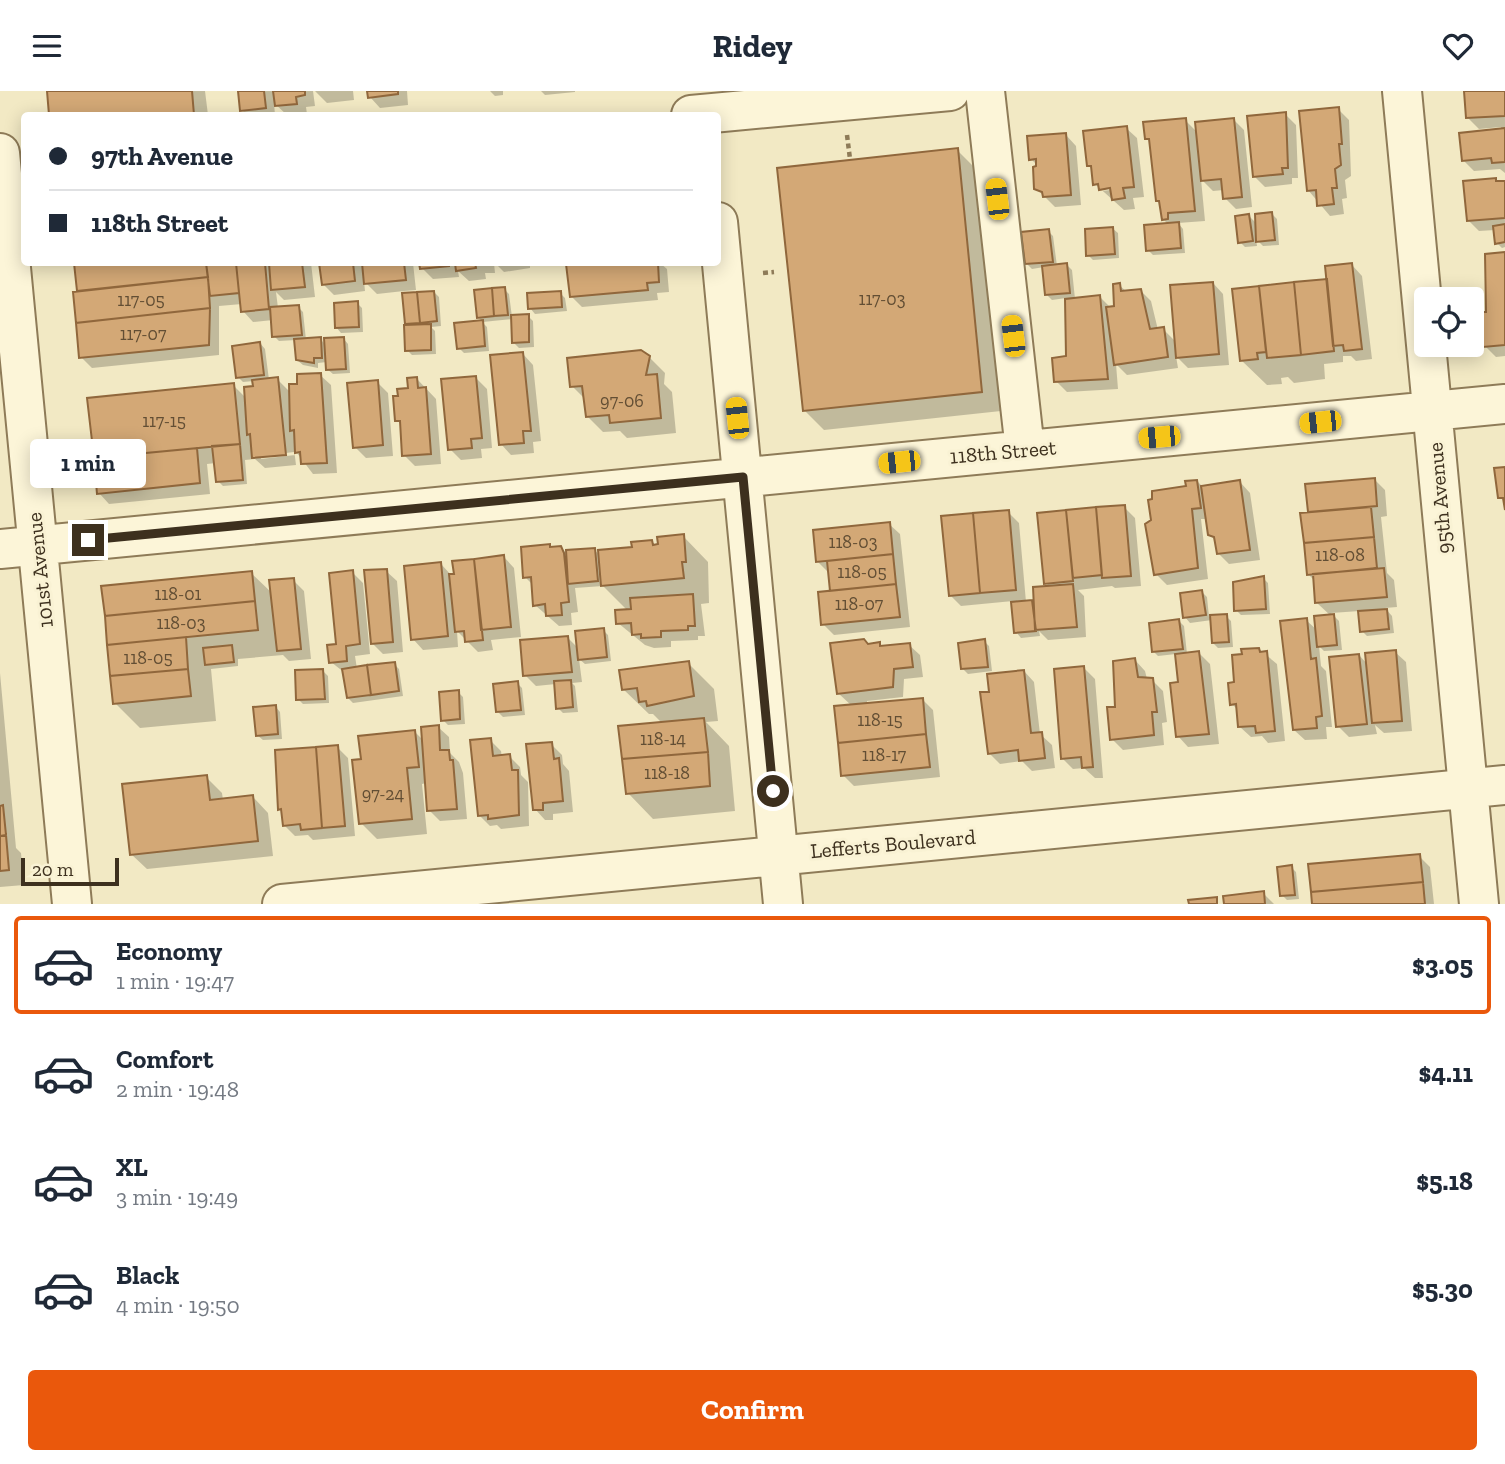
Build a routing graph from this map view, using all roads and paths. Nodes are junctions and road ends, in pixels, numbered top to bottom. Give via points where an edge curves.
1 (950, 91) edge
2 (985, 91) edge
3 (1402, 91) edge
4 (721, 113) edge
5 (849, 146) dead end
6 (850, 159) dead end
7 (7, 174) edge
8 (721, 253) edge
9 (774, 272) dead end
10 (762, 274) dead end
11 (12, 397) edge
12 (1505, 404) edge
13 (1432, 411) junction
14 (1025, 450) junction
15 (743, 477) junction
16 (38, 545) junction
17 (0, 548) edge
18 (1487, 787) edge
19 (778, 855) junction
20 (72, 904) edge
21 (282, 904) edge
22 (783, 904) edge
23 (1479, 904) edge

1 - 4 street
2 - 14 street
3 - 13 street, 95th Avenue
5 - 6 path
7 - 11 street, 101st Avenue
8 - 15 street
9 - 10 path
11 - 16 street, 101st Avenue
12 - 13 street, 118th Street
13 - 14 street, 118th Street
13 - 18 street, 95th Avenue
14 - 15 street, 118th Street
15 - 16 street, 118th Street
15 - 19 street
16 - 17 street, 118th Street
16 - 20 street, 101st Avenue
18 - 19 street, Lefferts Boulevard
18 - 23 street, 95th Avenue
19 - 21 street, Lefferts Boulevard
19 - 22 street

